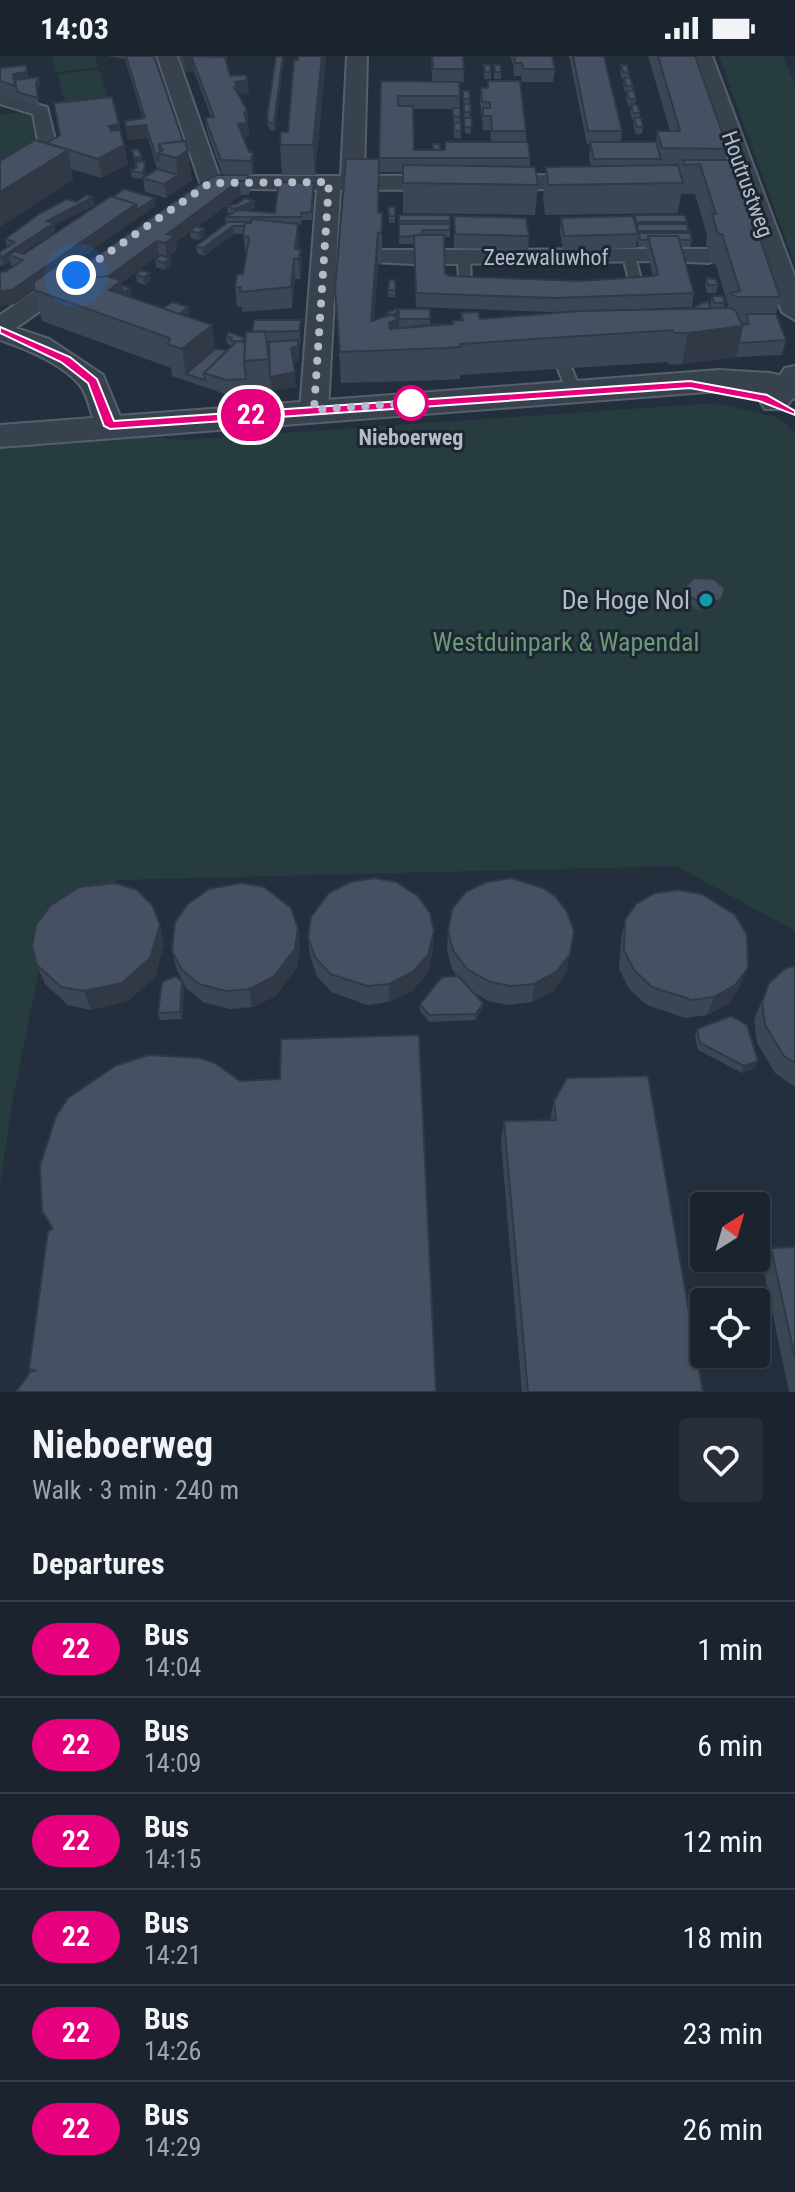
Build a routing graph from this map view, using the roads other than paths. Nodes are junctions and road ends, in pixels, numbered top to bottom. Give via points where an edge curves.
1 (167, 56) edge
2 (357, 56) edge
3 (702, 56) edge
4 (0, 99) edge
5 (0, 177) edge
6 (717, 181) edge
7 (746, 181) junction
8 (340, 182) junction
9 (615, 182) edge
10 (210, 183) junction
11 (188, 198) edge
12 (638, 256) joint
13 (678, 256) edge
14 (709, 256) dead end
15 (749, 256) edge
16 (774, 256) junction
17 (101, 257) edge
18 (382, 257) edge
19 (414, 257) edge
20 (454, 257) joint
21 (494, 288) edge
22 (608, 289) edge
23 (795, 312) edge
24 (0, 329) edge
25 (789, 392) edge
26 (314, 410) junction
27 (110, 426) junction
28 (0, 436) edge

1 - 10 street
2 - 8 street
3 - 7 street, Houtrustweg
4 - 5 street via 41,111 48,148
6 - 7 street
7 - 16 street, Houtrustweg
8 - 9 street
8 - 10 street
8 - 26 street
10 - 11 street
12 - 20 street, Zeezwaluwhof
12 - 22 lane via 637,287
13 - 14 street
15 - 16 street
16 - 23 street, Houtrustweg
17 - 24 street
18 - 19 street
20 - 21 lane via 465,287
24 - 27 street via 52,352 93,381
25 - 26 street via 570,381
26 - 27 street
27 - 28 street

